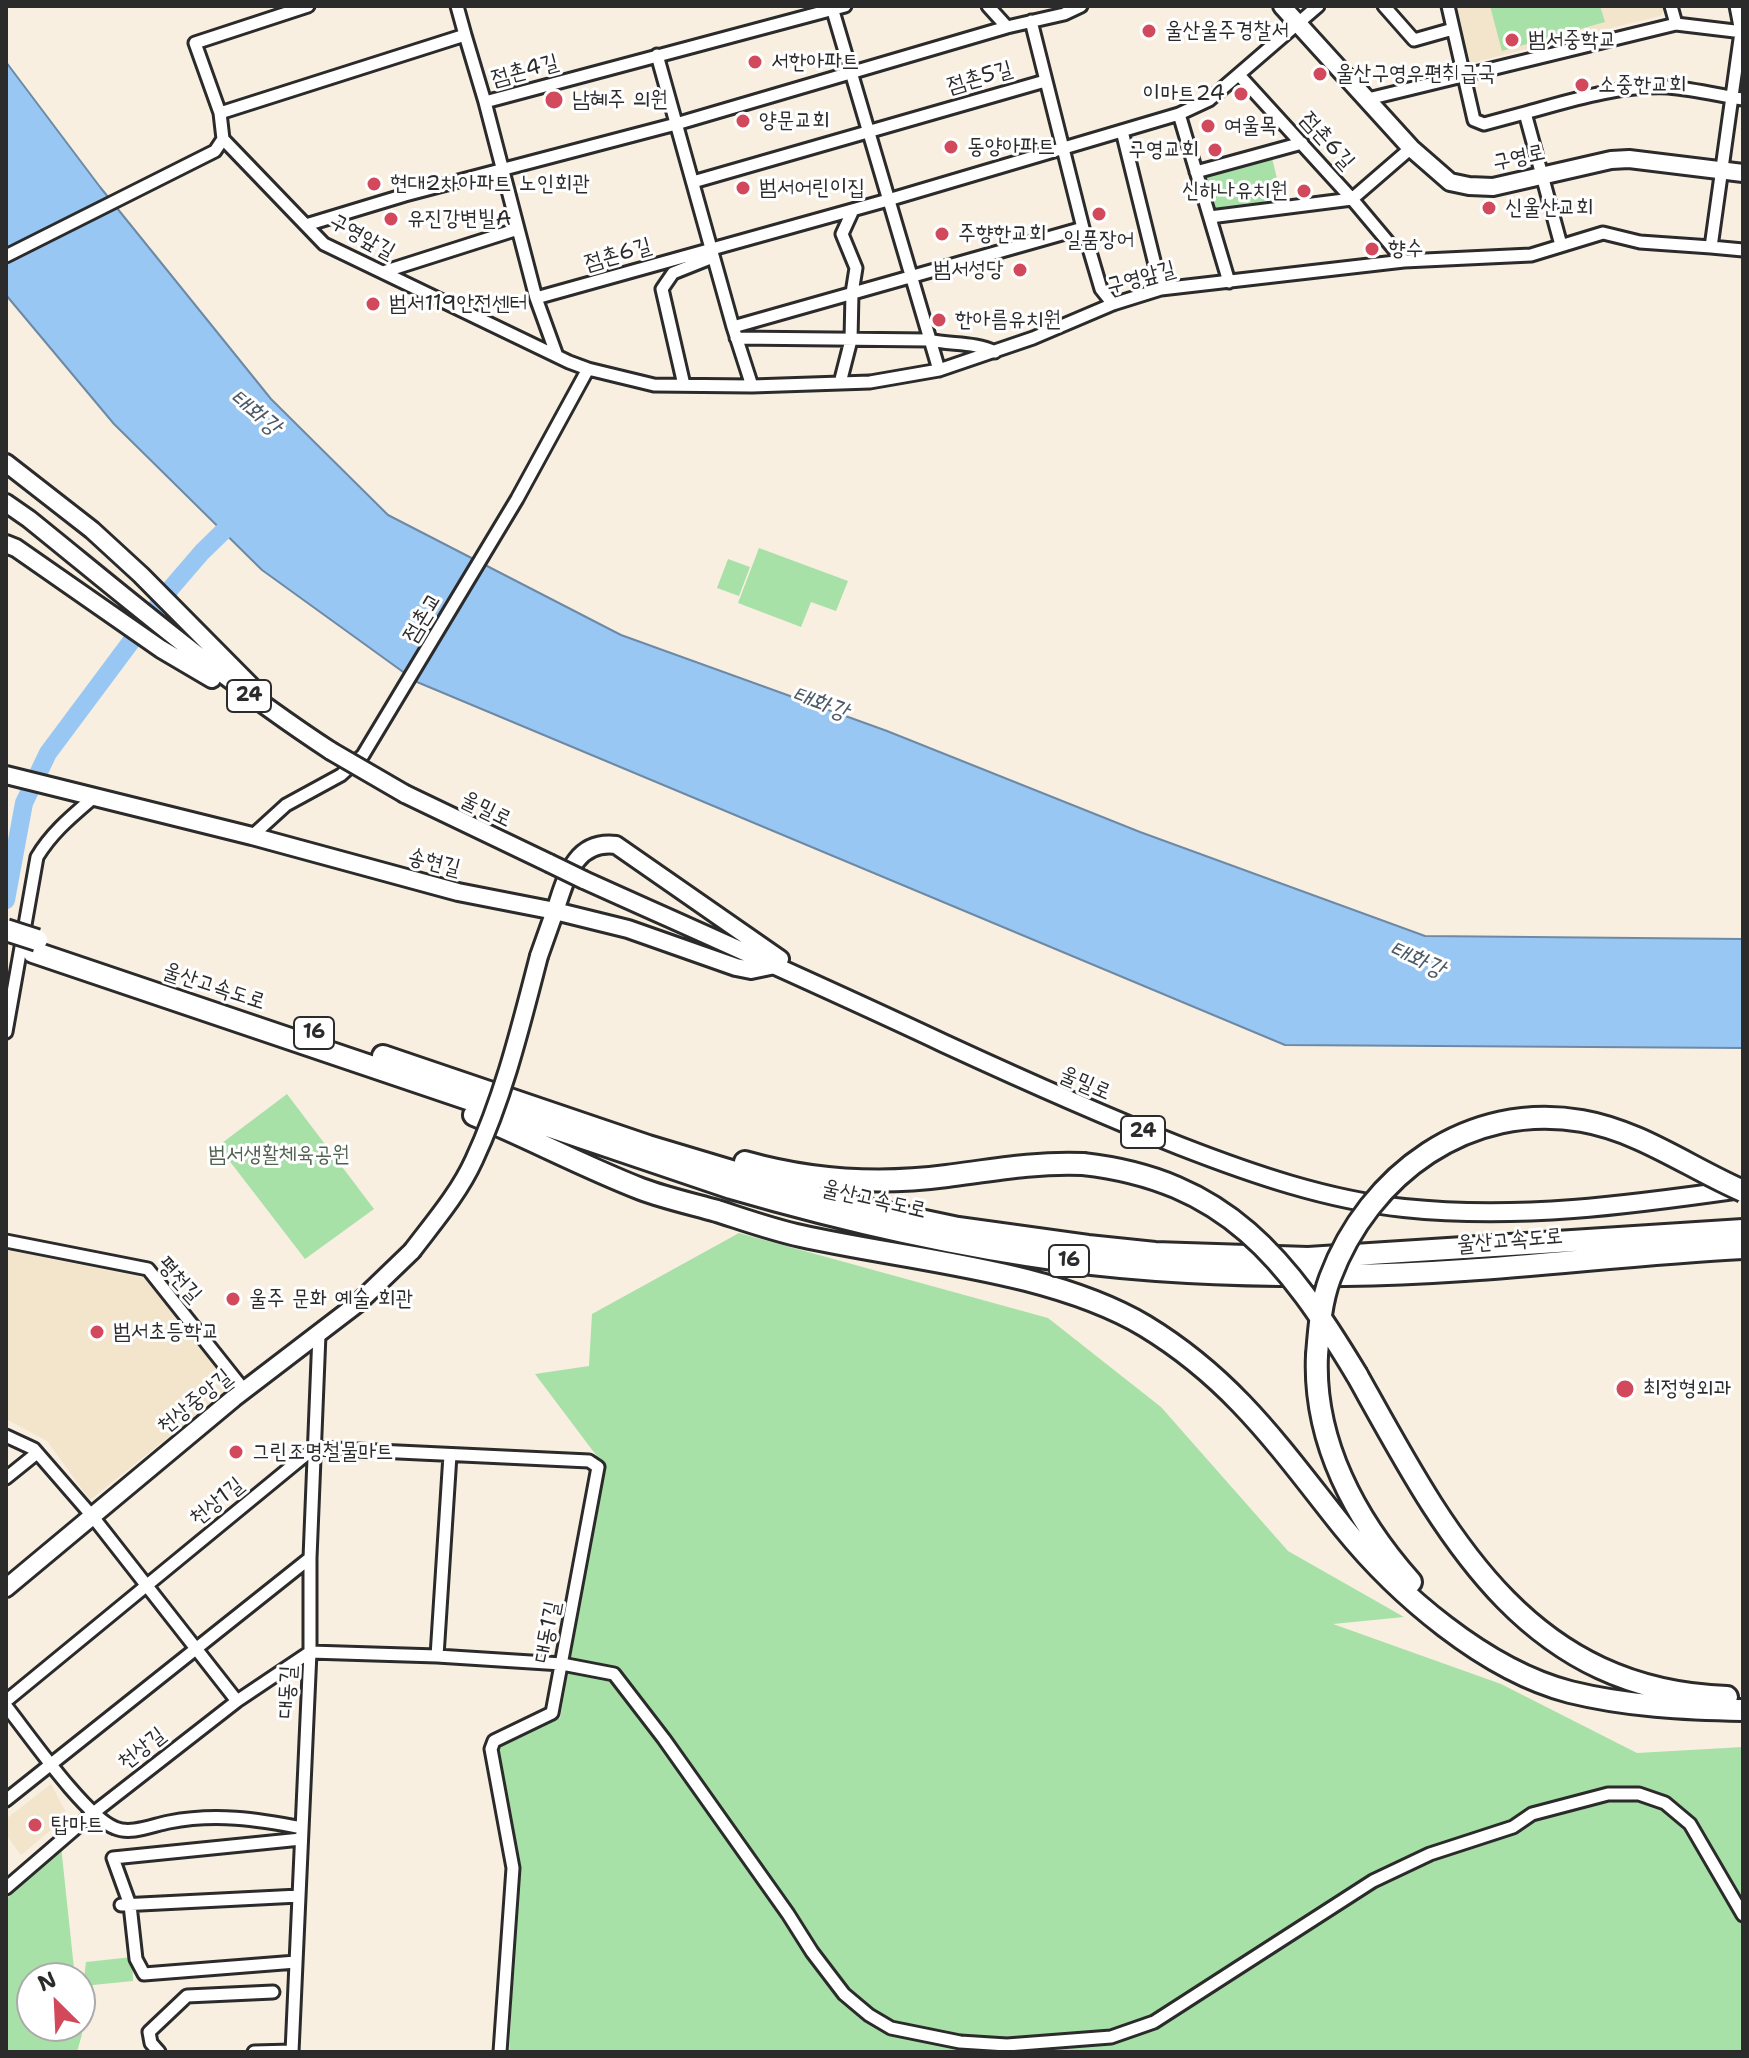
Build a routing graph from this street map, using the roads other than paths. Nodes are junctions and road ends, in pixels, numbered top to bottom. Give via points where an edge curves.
1 (308, 6) edge
2 (457, 6) edge
3 (845, 6) edge
4 (988, 6) edge
5 (1081, 6) edge
6 (1282, 6) edge
7 (1318, 6) edge
8 (1384, 6) edge
9 (1448, 6) edge
10 (1671, 6) edge
11 (1736, 6) edge
12 (833, 11) junction
13 (1031, 21) junction
14 (1298, 24) junction
15 (1676, 24) junction
16 (1007, 27) junction
17 (1453, 29) junction
18 (1742, 32) edge
19 (465, 35) junction
20 (657, 55) junction
21 (851, 73) junction
22 (1239, 75) junction
23 (1463, 76) junction
24 (1045, 81) junction
25 (1738, 98) edge
26 (1368, 99) junction
27 (485, 102) junction
28 (220, 113) junction
29 (1525, 113) junction
30 (1179, 114) junction
31 (676, 124) junction
32 (868, 131) junction
33 (1122, 131) junction
34 (223, 139) junction
35 (1302, 143) junction
36 (1411, 148) junction
37 (1063, 149) junction
38 (1721, 169) junction
39 (503, 171) junction
40 (1196, 172) junction
41 (1743, 173) edge
42 (1543, 176) junction
43 (693, 182) junction
44 (1352, 199) junction
45 (888, 200) junction
46 (853, 210) junction
47 (1210, 217) junction
48 (306, 225) junction
49 (1083, 228) junction
50 (518, 229) junction
51 (1561, 245) junction
52 (1711, 247) junction
53 (1743, 250) edge
54 (712, 253) junction
55 (6, 256) edge
56 (1404, 261) junction
57 (383, 272) junction
58 (910, 277) junction
59 (1229, 282) junction
60 (1161, 289) junction
61 (852, 293) junction
62 (536, 298) junction
63 (1113, 304) junction
64 (734, 333) junction
65 (851, 340) junction
66 (929, 340) junction
67 (995, 352) junction
68 (557, 356) junction
69 (588, 369) junction
70 (939, 370) junction
71 (840, 383) junction
72 (684, 385) junction
73 (752, 386) junction
74 (6, 463) edge
75 (6, 503) edge
76 (9, 545) edge
77 (166, 643) junction
78 (284, 720) junction
79 (6, 761) edge
80 (10, 776) edge
81 (94, 797) junction
82 (252, 836) junction
83 (555, 911) junction
84 (6, 930) edge
85 (6, 943) edge
86 (35, 946) junction
87 (775, 965) junction
88 (814, 983) junction
89 (6, 1032) edge
90 (419, 1084) junction
91 (590, 1126) junction
92 (1743, 1190) edge
93 (1743, 1230) edge
94 (6, 1241) edge
95 (1743, 1248) edge
96 (319, 1334) junction
97 (244, 1390) junction
98 (6, 1436) edge
99 (314, 1448) junction
100 (37, 1453) junction
101 (450, 1455) junction
102 (6, 1478) edge
103 (93, 1517) junction
104 (310, 1558) junction
105 (145, 1586) junction
106 (6, 1588) edge
107 (197, 1649) junction
108 (310, 1652) junction
109 (437, 1656) junction
110 (562, 1664) junction
111 (1743, 1698) edge
112 (237, 1701) junction
113 (1621, 1702) junction
114 (6, 1703) edge
115 (1743, 1710) edge
116 (52, 1764) junction
117 (6, 1800) edge
118 (92, 1814) junction
119 (302, 1833) junction
120 (6, 1888) edge
121 (299, 1896) junction
122 (126, 1905) junction
123 (1743, 1915) edge
124 (296, 1962) junction
125 (273, 1992) dead end
126 (159, 2052) edge
127 (254, 2052) edge
128 (264, 2052) edge
129 (292, 2052) edge
130 (500, 2052) edge

1 - 28 street via 195,43
2 - 19 street, 점촌4길
3 - 12 street, 점촌4길
4 - 16 street
5 - 13 street, 점촌5길
6 - 14 main road, 구영로
7 - 14 street, 점촌6길
8 - 17 street via 1414,40
9 - 17 street
10 - 15 street
11 - 18 street
12 - 20 street, 점촌4길
12 - 21 street
13 - 16 street, 점촌5길
13 - 24 street, 점촌5길
14 - 22 street, 점촌6길
14 - 26 main road, 구영로
15 - 18 street
15 - 23 street
16 - 21 street, 점촌5길
17 - 23 street
18 - 25 street
19 - 27 street, 점촌4길
19 - 28 street
20 - 27 street, 점촌4길
20 - 31 street
21 - 31 street, 점촌5길
21 - 32 street
22 - 30 street, 점촌6길 via 1209,100
22 - 35 street, 점촌6길
23 - 26 street
23 - 29 street via 1474,120 1484,124
24 - 32 street, 점촌5길
24 - 37 street
25 - 29 street via 1670,87 1633,88
25 - 38 street
26 - 36 main road, 구영로
27 - 39 street
28 - 34 street
29 - 42 street
30 - 33 street, 점촌6길
30 - 40 street
31 - 39 street, 점촌5길
31 - 43 street
32 - 43 street, 점촌5길
32 - 45 street
33 - 37 street, 점촌6길
33 - 60 street
34 - 48 street, 구영앞길
34 - 55 street via 215,151
35 - 40 street
35 - 44 street, 점촌6길
36 - 42 main road, 구영로 via 1450,182 1493,187
36 - 44 street
37 - 45 street, 점촌6길
37 - 49 street
38 - 41 main road, 구영로
38 - 42 main road, 구영로 via 1611,160
38 - 52 street
39 - 48 street, 점촌5길
39 - 50 street
40 - 47 street
42 - 51 street
43 - 54 street
44 - 47 street, 점촌6길
44 - 56 street
45 - 46 street, 점촌6길
45 - 58 street
46 - 54 street, 점촌6길
46 - 61 street via 842,234 856,268
47 - 59 street
48 - 57 street, 구영앞길 via 324,244
49 - 58 street
49 - 63 street via 1101,289
50 - 57 street
50 - 62 street
51 - 52 street, 구영앞길 via 1603,233 1640,242
51 - 56 street, 구영앞길 via 1531,255
52 - 53 street, 구영앞길
54 - 62 street, 점촌6길
54 - 64 street
54 - 72 street via 673,273 662,289
56 - 59 street, 구영앞길
57 - 68 street, 구영앞길
58 - 61 street
58 - 66 street
59 - 60 street, 구영앞길
60 - 63 street, 구영앞길
61 - 64 street
61 - 65 street
62 - 68 street
63 - 67 street, 구영앞길
64 - 65 street
64 - 73 street
65 - 66 street
65 - 71 street
66 - 67 street
66 - 70 street
67 - 70 street, 구영앞길
68 - 69 street, 구영앞길
69 - 72 street, 구영앞길 via 654,385
69 - 82 street, 점촌교 via 363,755 341,775 286,805
70 - 71 street, 구영앞길
71 - 73 street, 구영앞길
72 - 73 street, 구영앞길
74 - 78 main road via 141,575
75 - 77 main road, 24 via 127,599
76 - 77 main road
77 - 78 main road, 24
78 - 87 main road, 울밀로 / 24, bridge via 405,794
79 - 80 main road
80 - 81 main road
81 - 82 main road
81 - 89 street via 62,824 37,857
82 - 83 main road, 송현길 via 458,892
83 - 87 main road, 송현길 via 628,929 736,967
83 - 88 main road, 천상중앙길 via 583,852 616,845
83 - 96 main road, 천상중앙길, bridge via 512,1058 474,1161 412,1251
84 - 86 highway, 16, bridge
85 - 86 highway, 16
86 - 90 highway, 울산고속도로 / 16
86 - 91 highway, 울산고속도로 / 16
87 - 88 main road, 울밀로 / 24
88 - 92 main road, 울밀로 / 24 via 1083,1108 1236,1168 1360,1201 1470,1212 1579,1210
90 - 95 highway, 울산고속도로 / 16 via 789,1205 914,1235 1069,1261 1204,1273 1347,1275
90 - 113 highway via 446,1103 641,1189 799,1235 1033,1283 1143,1325 1204,1368 1252,1413 1370,1558 1431,1617 1529,1676 1567,1691
91 - 93 highway, 울산고속도로 / 16 via 774,1185 885,1213 958,1228 1155,1253 1308,1258
91 - 111 highway, bridge via 613,1124 771,1169 834,1180 911,1180 1032,1164 1083,1164 1131,1171 1182,1190 1245,1228 1298,1284 1446,1529 1522,1616 1578,1656 1623,1677 1678,1692
92 - 113 highway, bridge via 1602,1126 1543,1117 1498,1123 1436,1148 1390,1183 1349,1236 1329,1280 1317,1355 1320,1412 1335,1461 1359,1511 1399,1569 1439,1610 1502,1654
94 - 97 street, 평천길 via 148,1269
96 - 97 main road, 천상중앙길
96 - 99 street, 대동길
97 - 103 main road, 천상중앙길
98 - 100 street
99 - 101 street, 대동1길
99 - 104 street, 대동길
99 - 105 street, 천상1길
100 - 102 street
100 - 103 street
101 - 109 street
101 - 110 street, 대동1길 via 589,1461 598,1467
103 - 105 street
103 - 106 main road, 천상중앙길
104 - 107 street
104 - 108 street, 대동길
105 - 107 street
105 - 114 street, 천상1길
107 - 112 street
107 - 116 street
108 - 109 street
108 - 112 street, 천상길
108 - 119 street, 대동길
109 - 110 street
110 - 123 street via 614,1674 844,1994 891,2028 1007,2045 1111,2037 1154,2022 1373,1881 1430,1854 1513,1827 1532,1814 1608,1794 1639,1794 1665,1803 1690,1824
110 - 130 street, 대동1길 via 552,1713 494,1741 491,1749 513,1868
112 - 118 street, 천상길
113 - 115 highway
114 - 116 street
116 - 117 street
116 - 118 street
118 - 119 street via 116,1829 206,1816 249,1818
118 - 120 street, 천상길
119 - 121 street, 대동길
119 - 122 street via 113,1858
121 - 122 street
121 - 124 street, 대동길
122 - 124 street via 144,1974
124 - 129 street, 대동길
125 - 126 street via 187,1996 149,2032
127 - 128 street
128 - 129 street

